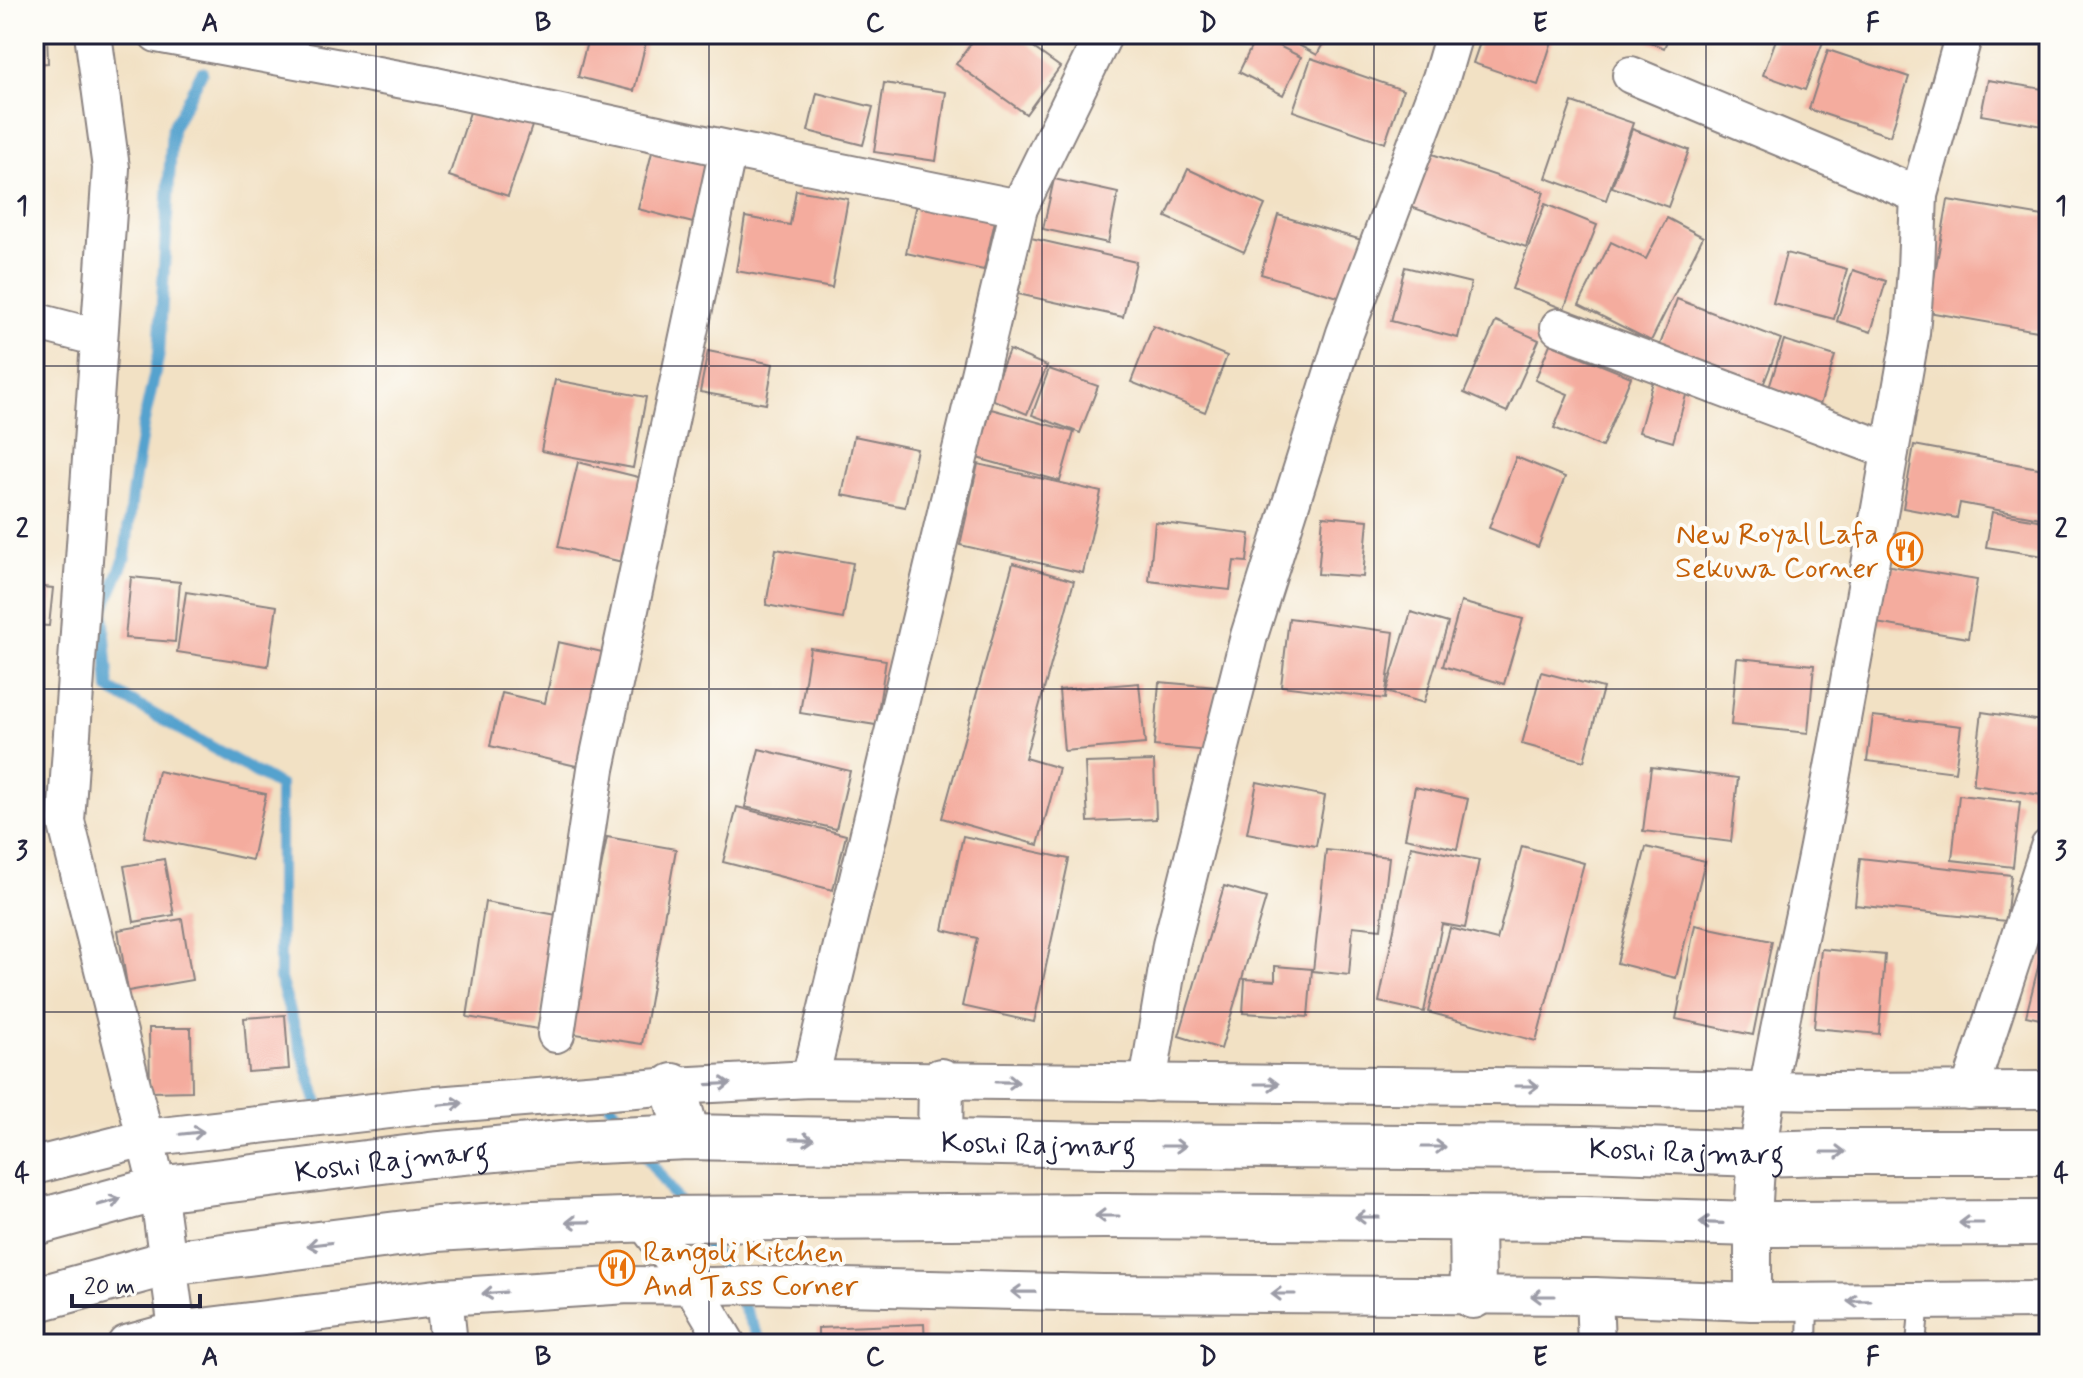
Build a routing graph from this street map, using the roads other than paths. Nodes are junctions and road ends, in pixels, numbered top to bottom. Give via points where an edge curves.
1 (93, 34) edge
2 (157, 34) edge
3 (1104, 34) edge
4 (1454, 34) edge
5 (1964, 34) edge
6 (1631, 75) dead end
7 (728, 149) junction
8 (1919, 195) junction
9 (1019, 208) junction
10 (34, 321) edge
11 (1559, 327) dead end
12 (99, 338) junction
13 (1890, 451) junction
14 (50, 818) edge
15 (2049, 847) edge
16 (556, 1034) dead end
17 (810, 1079) junction
18 (941, 1081) junction
19 (1148, 1083) junction
20 (657, 1087) junction
21 (1767, 1090) junction
22 (2049, 1090) edge
23 (1969, 1091) junction
24 (145, 1138) junction
25 (678, 1138) junction
26 (940, 1141) junction
27 (2049, 1152) edge
28 (1758, 1154) junction
29 (34, 1166) edge
30 (158, 1189) junction
31 (1472, 1218) junction
32 (649, 1219) junction
33 (34, 1223) edge
34 (2049, 1223) edge
35 (1754, 1224) junction
36 (168, 1263) junction
37 (702, 1286) junction
38 (1473, 1296) junction
39 (1594, 1296) junction
40 (444, 1297) junction
41 (34, 1300) edge
42 (1920, 1300) junction
43 (2049, 1300) edge
44 (1753, 1302) junction
45 (1808, 1302) junction
46 (178, 1337) edge
47 (126, 1344) edge
48 (449, 1344) edge
49 (727, 1344) edge
50 (1596, 1344) edge
51 (1807, 1344) edge
52 (1916, 1344) edge

1 - 12 street via 111,168
2 - 7 street via 436,86
3 - 9 street
4 - 19 street via 1345,333 1249,636 1171,945
5 - 8 street
6 - 8 street
7 - 9 street
7 - 16 street via 596,769
8 - 13 street via 1911,333
9 - 17 street
10 - 12 street
11 - 13 street
12 - 14 street
13 - 21 street via 1816,859
14 - 24 street
15 - 23 street
17 - 18 street
20 -> 17 street
18 -> 19 street
18 - 26 main road
19 -> 21 street
24 -> 20 street via 424,1106
20 - 25 main road
21 - 23 street
21 - 28 street
22 - 23 street
24 - 29 street
24 - 30 street
25 -> 26 main road, Koshi Rajmarg
25 - 30 main road, Koshi Rajmarg via 430,1155
26 -> 28 main road, Koshi Rajmarg
28 -> 27 main road, Koshi Rajmarg
28 - 35 street
33 -> 30 main road, Koshi Rajmarg
30 - 36 street
31 -> 32 main road
35 -> 31 main road
31 - 38 main road
32 -> 36 main road via 437,1229
32 - 37 street
34 -> 35 main road
35 - 44 street
36 - 41 main road
36 - 46 street
38 -> 37 street
37 -> 40 street via 628,1285
37 - 49 street
39 -> 38 street
39 - 44 street
39 - 50 street
40 - 46 street
40 - 48 street
42 - 43 street
42 -> 45 street
42 - 52 lane
44 - 45 street
45 - 51 lane
46 - 47 street

